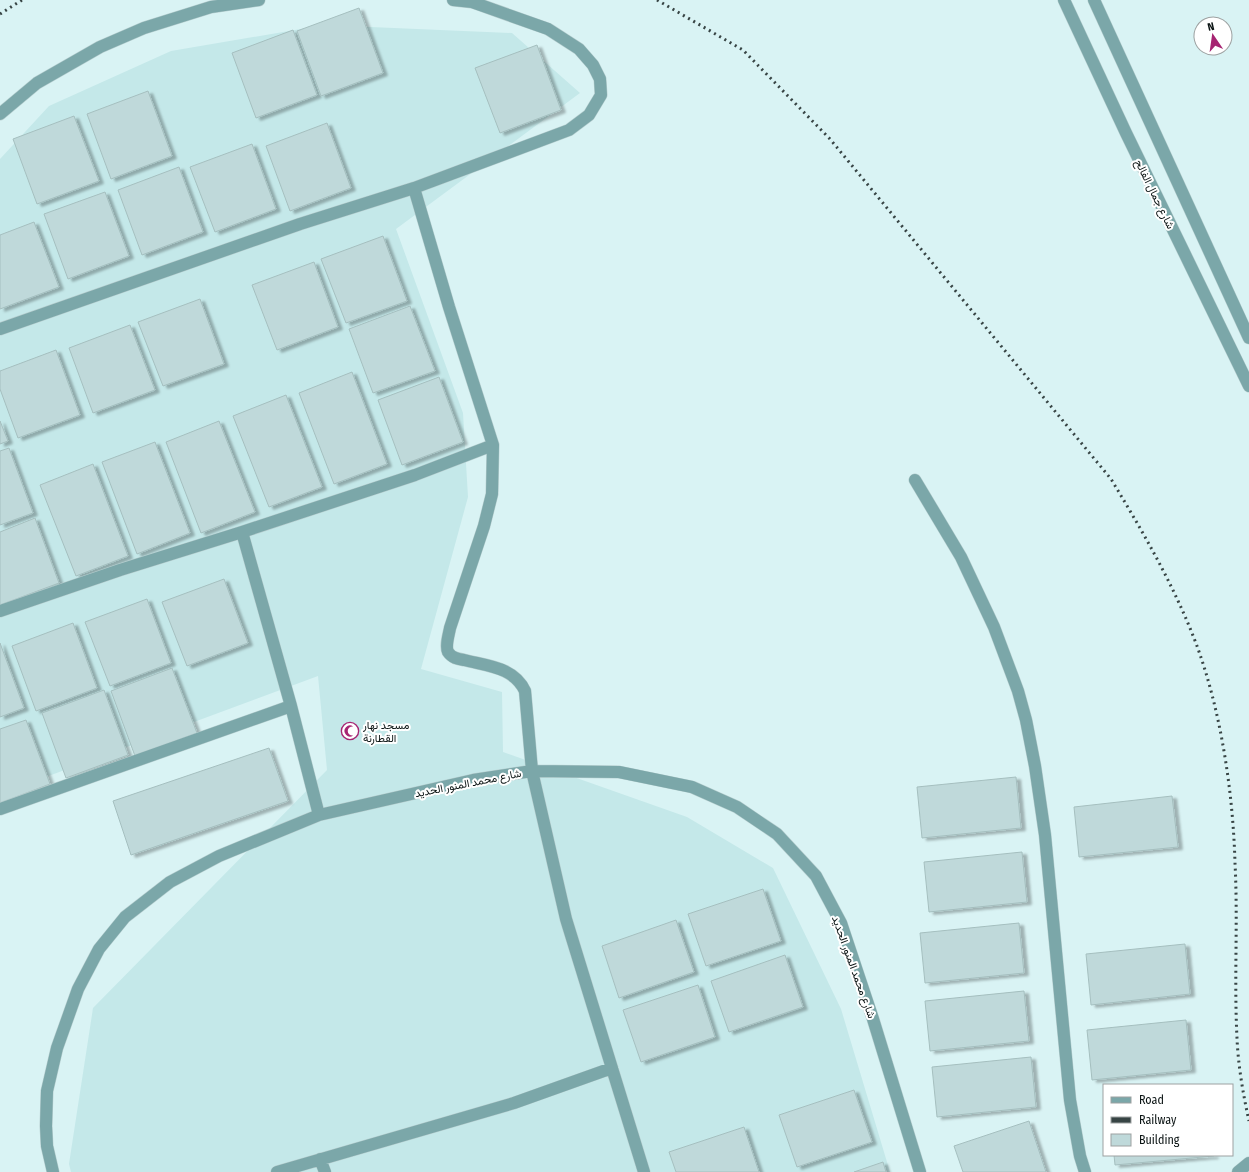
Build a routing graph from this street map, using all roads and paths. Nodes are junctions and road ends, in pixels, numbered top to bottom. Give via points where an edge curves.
1 (259, 0) edge
2 (453, 0) edge
3 (1064, 0) edge
4 (1094, 0) edge
5 (0, 114) edge
6 (414, 188) junction
7 (0, 329) edge
8 (1249, 338) edge
9 (1249, 386) edge
10 (493, 445) junction
11 (915, 480) dead end
12 (242, 532) junction
13 (0, 611) edge
14 (291, 706) junction
15 (532, 771) junction
16 (0, 809) edge
17 (319, 815) junction
18 (612, 1068) junction
19 (320, 1160) junction
20 (1249, 1164) edge
21 (53, 1172) edge
22 (277, 1172) edge
23 (325, 1172) edge
24 (644, 1172) edge
25 (920, 1172) edge
26 (1085, 1172) edge
27 (1238, 1172) edge

1 - 5 street via 210,7 144,28 100,47 37,83
2 - 6 street via 472,2 548,29 579,49 593,65 600,79 600,95 589,115 569,130
3 - 9 street, شارع جمال الفالح
4 - 8 street
6 - 7 street via 300,224
6 - 10 street
10 - 12 street via 415,475
10 - 15 street via 492,494 447,644 448,651 454,658 505,670 522,683 525,691
11 - 26 street via 961,557 994,627 1026,720 1045,835 1070,1100
12 - 13 street
12 - 14 street
14 - 16 street
14 - 17 street
15 - 17 street, شارع محمد المنور الحديد via 473,780
15 - 18 street via 566,920
15 - 25 street, شارع محمد المنور الحديد via 618,772 692,787 737,807 777,834 816,876 841,923
17 - 21 street, شارع محمد المنور الحديد via 219,856 170,882 125,918 99,949 78,989 57,1048 48,1090 47,1146
18 - 19 street via 514,1103
18 - 24 street
19 - 22 street
19 - 23 street
20 - 27 street

